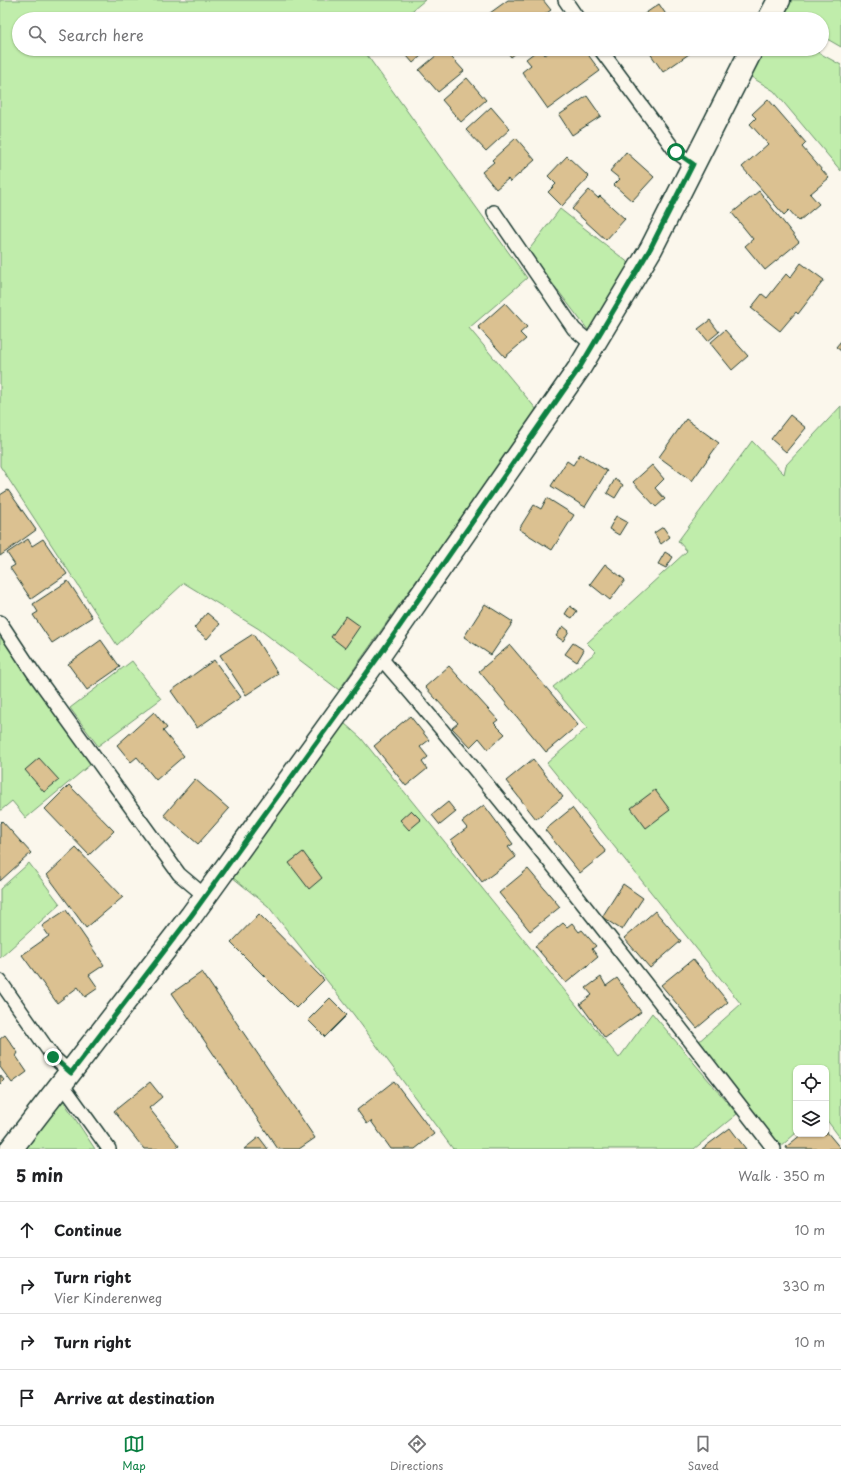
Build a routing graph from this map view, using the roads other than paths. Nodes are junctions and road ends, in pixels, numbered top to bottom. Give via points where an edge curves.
1 (565, 0) edge
2 (779, 0) edge
3 (573, 12) edge
4 (772, 12) edge
5 (605, 56) edge
6 (748, 56) edge
7 (693, 164) junction
8 (494, 212) dead end
9 (594, 346) junction
10 (0, 622) edge
11 (379, 656) junction
12 (205, 896) junction
13 (0, 981) edge
14 (67, 1078) junction
15 (11, 1149) edge
16 (109, 1149) edge
17 (774, 1149) edge

1 - 3 lane
2 - 4 street
5 - 7 lane via 676,152
6 - 7 street
7 - 9 street via 650,249
8 - 9 lane via 574,329
9 - 11 street
10 - 12 lane via 33,672 179,874
11 - 12 street
11 - 17 lane via 605,931
12 - 14 street
13 - 14 lane
14 - 15 street
14 - 16 lane

